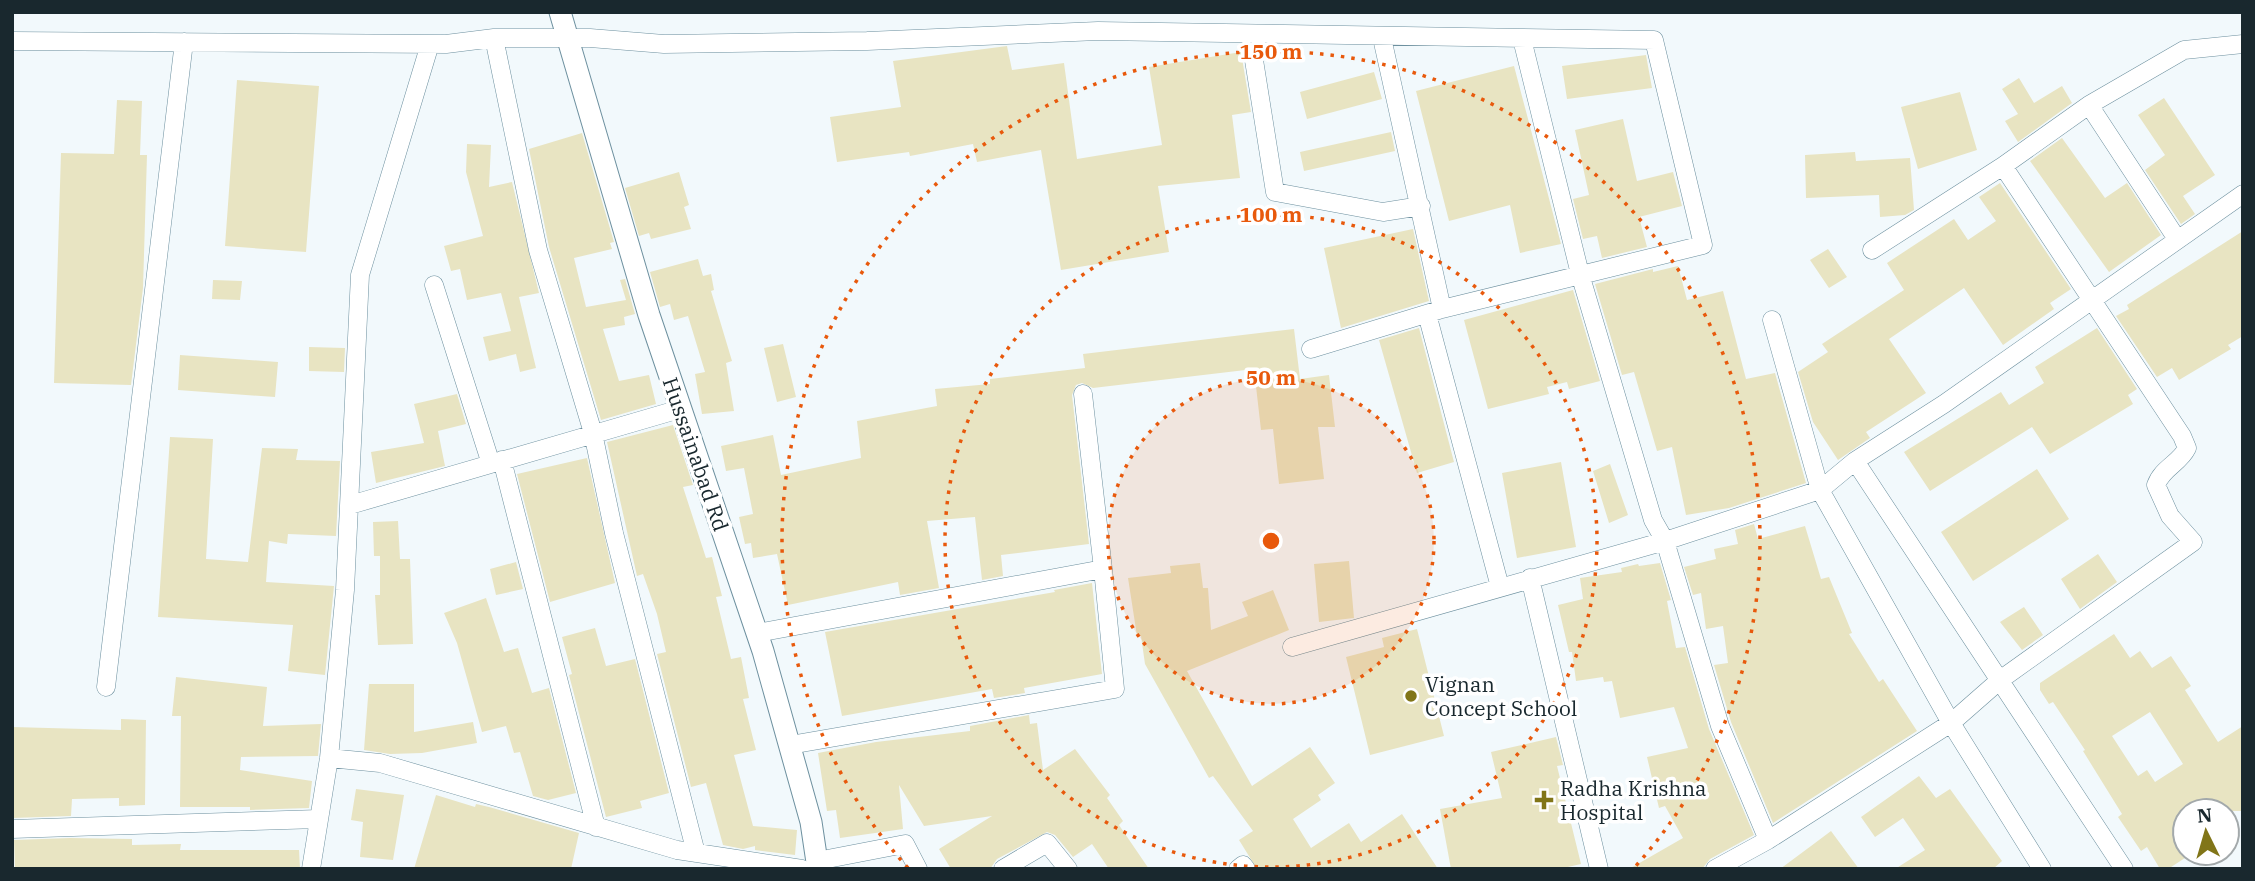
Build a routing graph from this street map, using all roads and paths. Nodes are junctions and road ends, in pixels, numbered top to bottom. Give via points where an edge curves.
1 (559, 12) edge
2 (1250, 35) junction
3 (494, 38) junction
4 (1382, 38) junction
5 (570, 39) junction
6 (1522, 39) junction
7 (12, 41) edge
8 (184, 42) junction
9 (430, 44) junction
10 (2243, 44) edge
11 (2089, 105) junction
12 (2003, 166) junction
13 (2243, 194) edge
14 (1421, 206) junction
15 (2177, 239) junction
16 (1872, 250) dead end
17 (1580, 274) junction
18 (435, 285) dead end
19 (2092, 300) junction
20 (1435, 312) junction
21 (1772, 320) dead end
22 (1311, 349) dead end
23 (1083, 394) dead end
24 (680, 409) junction
25 (593, 433) junction
26 (1855, 461) junction
27 (496, 462) junction
28 (1820, 490) junction
29 (350, 505) junction
30 (1665, 541) junction
31 (1103, 569) junction
32 (1530, 578) junction
33 (1500, 587) junction
34 (757, 633) junction
35 (1292, 647) dead end
36 (2000, 680) junction
37 (106, 687) dead end
38 (1951, 723) junction
39 (790, 745) junction
40 (329, 758) junction
41 (319, 819) junction
42 (596, 827) junction
43 (12, 829) edge
44 (1768, 840) junction
45 (696, 853) junction
46 (812, 866) edge
47 (1596, 868) edge
48 (311, 869) edge
49 (918, 869) edge
50 (1003, 869) edge
51 (1068, 869) edge
52 (1238, 869) edge
53 (1246, 869) edge
54 (1715, 869) edge
55 (2042, 869) edge
56 (2124, 869) edge

1 - 5 street, Hussainabad Rd
2 - 4 street
2 - 5 street via 1098,31 664,44
2 - 14 street via 1275,192 1383,212
3 - 5 street
3 - 9 street
3 - 25 street via 538,250
4 - 6 street
4 - 14 street
5 - 24 street, Hussainabad Rd
6 - 17 street
6 - 17 street via 1654,40 1703,245
7 - 8 street
8 - 9 street
8 - 37 street
9 - 29 street via 360,275
10 - 11 street via 2184,50
11 - 12 street
11 - 15 street
12 - 16 street
12 - 19 street
13 - 15 street
14 - 20 street
15 - 19 street
17 - 20 street
17 - 30 street via 1653,520
18 - 27 street
19 - 26 street
19 - 36 street via 2182,436 2187,448 2183,457 2167,468 2156,485 2170,516 2193,542
20 - 22 street
20 - 33 street
21 - 28 street
23 - 31 street
24 - 25 street
24 - 34 street, Hussainabad Rd
25 - 27 street
25 - 45 street
26 - 28 street
26 - 36 street
27 - 29 street
27 - 42 street
28 - 30 street
28 - 38 street
29 - 40 street
30 - 32 street
30 - 44 street via 1720,726
31 - 34 street
31 - 39 street via 1115,689
32 - 33 street
32 - 47 street
33 - 35 street
34 - 39 street, Hussainabad Rd
36 - 38 street
36 - 56 street
38 - 44 street
38 - 55 street
39 - 46 street, Hussainabad Rd via 811,822
40 - 41 street
40 - 42 street via 380,763
41 - 43 street
41 - 48 street
42 - 45 street
44 - 54 street
45 - 46 street
46 - 49 street via 905,844
50 - 51 street via 1047,843
52 - 53 street via 1243,865

